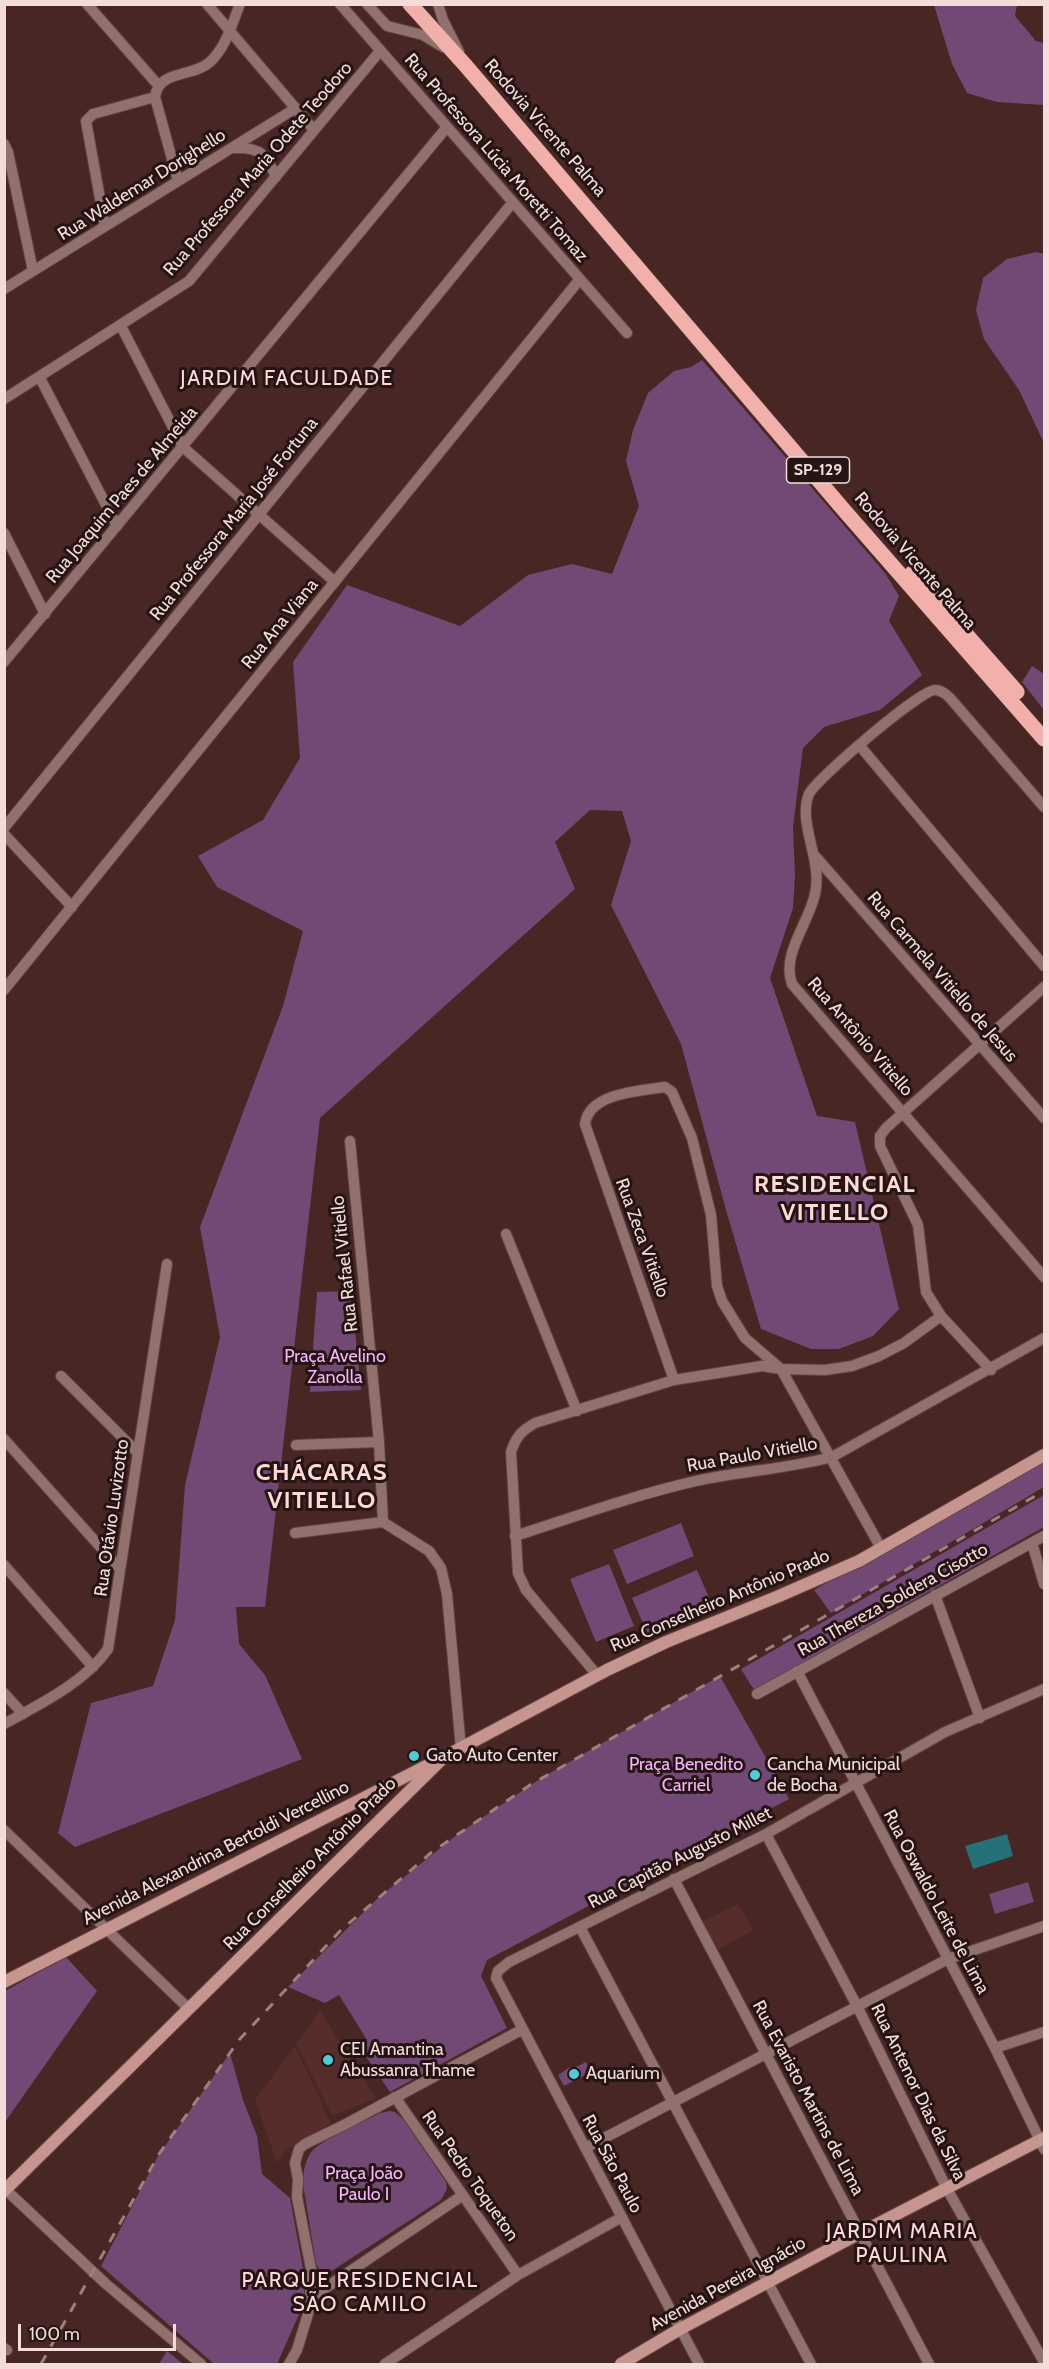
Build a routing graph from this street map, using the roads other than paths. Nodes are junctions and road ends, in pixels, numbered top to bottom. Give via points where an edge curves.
1 (87, 4) edge
2 (207, 4) edge
3 (240, 4) edge
4 (340, 4) edge
5 (367, 4) edge
6 (410, 4) edge
7 (437, 4) edge
8 (425, 22) junction
9 (396, 29) junction
10 (230, 30) junction
11 (380, 51) junction
12 (466, 66) junction
13 (158, 85) junction
14 (155, 97) junction
15 (296, 108) junction
16 (447, 127) junction
17 (314, 130) junction
18 (4, 144) edge
19 (235, 148) junction
20 (276, 177) junction
21 (178, 181) junction
22 (513, 202) junction
23 (594, 216) junction
24 (105, 226) junction
25 (33, 272) junction
26 (580, 279) junction
27 (4, 289) edge
28 (121, 326) junction
29 (627, 333) dead end
30 (40, 378) junction
31 (4, 399) edge
32 (183, 447) junction
33 (258, 515) junction
34 (117, 526) junction
35 (4, 533) edge
36 (335, 582) junction
37 (45, 614) junction
38 (4, 662) edge
39 (1044, 724) edge
40 (1044, 739) edge
41 (860, 746) junction
42 (1044, 807) edge
43 (4, 828) edge
44 (4, 834) edge
45 (816, 857) junction
46 (72, 907) junction
47 (1044, 966) edge
48 (1044, 987) edge
49 (4, 990) edge
50 (980, 1045) junction
51 (904, 1113) junction
52 (1044, 1118) edge
53 (350, 1141) dead end
54 (506, 1234) dead end
55 (167, 1264) dead end
56 (1044, 1277) edge
57 (941, 1316) junction
58 (1044, 1338) edge
59 (781, 1369) junction
60 (991, 1370) junction
61 (61, 1376) dead end
62 (674, 1380) junction
63 (577, 1411) junction
64 (4, 1439) edge
65 (380, 1442) junction
66 (296, 1445) dead end
67 (138, 1453) junction
68 (1044, 1455) edge
69 (832, 1457) junction
70 (383, 1522) junction
71 (295, 1533) dead end
72 (514, 1536) junction
73 (1044, 1536) edge
74 (1032, 1542) junction
75 (881, 1548) junction
76 (4, 1565) edge
77 (119, 1568) junction
78 (1044, 1584) edge
79 (935, 1595) junction
80 (93, 1666) junction
81 (797, 1671) junction
82 (597, 1675) junction
83 (1044, 1689) edge
84 (4, 1693) edge
85 (757, 1694) dead end
86 (23, 1714) junction
87 (980, 1718) junction
88 (4, 1724) edge
89 (461, 1749) junction
90 (444, 1757) junction
91 (856, 1784) junction
92 (382, 1789) junction
93 (397, 1803) junction
94 (4, 1830) edge
95 (766, 1833) junction
96 (674, 1879) junction
97 (1044, 1926) edge
98 (580, 1927) junction
99 (106, 1930) junction
100 (948, 1959) junction
101 (496, 1978) joint
102 (6, 1979) edge
103 (857, 2006) junction
104 (189, 2009) junction
105 (523, 2029) junction
106 (1044, 2032) edge
107 (995, 2048) junction
108 (766, 2054) junction
109 (395, 2097) junction
110 (673, 2102) junction
111 (1043, 2142) edge
112 (585, 2148) junction
113 (946, 2187) junction
114 (5, 2190) edge
115 (463, 2195) junction
116 (622, 2217) junction
117 (860, 2232) junction
118 (518, 2275) junction
119 (768, 2282) junction
120 (309, 2299) junction
121 (680, 2329) junction
122 (1044, 2359) edge
123 (201, 2364) edge
124 (289, 2364) edge
125 (385, 2364) edge
126 (621, 2364) edge
127 (699, 2364) edge
128 (811, 2364) edge
129 (929, 2364) edge
130 (1032, 2364) edge

1 - 13 street
2 - 10 street
3 - 10 street
4 - 11 street, Rua Professora Lúcia Moretti Tomaz
5 - 9 street via 381,22
6 - 8 main road, SP-129
7 - 8 street
7 - 12 street
8 - 9 street
8 - 12 main road, SP-129
9 - 12 street via 429,38
10 - 13 street via 209,63
10 - 15 street
11 - 16 street, Rua Professora Lúcia Moretti Tomaz
11 - 17 street, Rua Professora Maria Odete Teodoro
12 - 23 main road, Rodovia Vicente Palma / SP-129
13 - 14 street
14 - 21 street
14 - 24 street via 93,114 86,121
15 - 17 street
15 - 19 street, Rua Waldemar Dorighello
16 - 22 street, Rua Professora Lúcia Moretti Tomaz
16 - 32 street, Rua Joaquim Paes de Almeida
17 - 20 street, Rua Professora Maria Odete Teodoro
18 - 25 street
19 - 20 street via 260,152
19 - 21 street, Rua Waldemar Dorighello
20 - 28 street, Rua Professora Maria Odete Teodoro via 189,281
21 - 24 street, Rua Waldemar Dorighello
22 - 26 street, Rua Professora Lúcia Moretti Tomaz
22 - 33 street, Rua Professora Maria José Fortuna
23 - 39 main road, Rodovia Vicente Palma / SP-129 via 610,228 849,506
23 - 40 main road, Rodovia Vicente Palma / SP-129
24 - 25 street, Rua Waldemar Dorighello
25 - 27 street, Rua Waldemar Dorighello
26 - 29 street, Rua Professora Lúcia Moretti Tomaz
26 - 36 street, Rua Ana Viana
28 - 30 street, Rua Professora Maria Odete Teodoro
28 - 32 street
30 - 31 street, Rua Professora Maria Odete Teodoro
30 - 34 street
32 - 33 street
32 - 34 street, Rua Joaquim Paes de Almeida
33 - 36 street
33 - 43 street, Rua Professora Maria José Fortuna
34 - 37 street, Rua Joaquim Paes de Almeida
35 - 37 street
36 - 46 street, Rua Ana Viana
37 - 38 street, Rua Joaquim Paes de Almeida
41 - 42 street, Rua Antônio Vitiello via 907,704 923,694 942,691
41 - 45 street, Rua Antônio Vitiello via 810,792 807,822
41 - 47 street
44 - 46 street
45 - 50 street, Rua Carmela Vitiello de Jesus
45 - 51 street, Rua Antônio Vitiello via 815,894 789,961 788,974 792,984
46 - 49 street, Rua Ana Viana
48 - 50 street
50 - 51 street
50 - 52 street, Rua Carmela Vitiello de Jesus
51 - 56 street, Rua Antônio Vitiello
51 - 57 street via 880,1136 880,1146 918,1225 922,1278
53 - 65 street, Rua Rafael Vitiello
54 - 63 street
55 - 67 street, Rua Otávio Luvizotto
57 - 59 street via 904,1343 852,1365 825,1370
57 - 60 street
58 - 60 street, Rua Paulo Vitiello
59 - 62 street via 762,1366
59 - 62 street, Rua Zeca Vitiello via 745,1338 722,1301 717,1286 711,1215 692,1138 672,1092 663,1088 609,1097 591,1109 585,1128
59 - 69 street
60 - 69 street, Rua Paulo Vitiello
61 - 67 street
62 - 63 street
63 - 72 street via 535,1423 516,1437 511,1452
64 - 77 street
65 - 66 street
65 - 70 street, Rua Rafael Vitiello
67 - 77 street, Rua Otávio Luvizotto
68 - 75 main road, Rua Conselheiro Antônio Prado
69 - 72 street, Rua Paulo Vitiello via 692,1482
69 - 75 street
70 - 71 street
70 - 89 street via 429,1551 441,1568 447,1594
72 - 82 street via 518,1573 526,1590
73 - 74 street, Rua Thereza Soldera Cisotto
74 - 78 street
74 - 79 street, Rua Thereza Soldera Cisotto
75 - 82 main road, Rua Conselheiro Antônio Prado
76 - 80 street
77 - 80 street, Rua Otávio Luvizotto via 108,1649
79 - 81 street, Rua Thereza Soldera Cisotto
79 - 87 street
80 - 86 street, Rua Otávio Luvizotto
81 - 85 street, Rua Thereza Soldera Cisotto
81 - 91 street, Rua Oswaldo Leite de Lima
82 - 89 main road, Rua Conselheiro Antônio Prado
83 - 87 street, Rua Capitão Augusto Millet
84 - 86 street
86 - 88 street, Rua Otávio Luvizotto
87 - 91 street, Rua Capitão Augusto Millet via 945,1732
89 - 90 main road, Rua Conselheiro Antônio Prado
90 - 92 main road, Avenida Alexandrina Bertoldi Vercellino
90 - 93 main road, Rua Conselheiro Antônio Prado
91 - 95 street, Rua Capitão Augusto Millet
91 - 100 street, Rua Oswaldo Leite de Lima
92 - 93 main road via 392,1794
92 - 99 main road, Avenida Alexandrina Bertoldi Vercellino
93 - 104 main road, Rua Conselheiro Antônio Prado
94 - 99 street
95 - 96 street, Rua Capitão Augusto Millet
95 - 103 street, Rua Antenor Dias da Silva
96 - 98 street, Rua Capitão Augusto Millet
96 - 108 street, Rua Evaristo Martins de Lima
97 - 100 street
98 - 101 street, Rua Capitão Augusto Millet via 506,1964
98 - 110 street
99 - 102 main road, Avenida Alexandrina Bertoldi Vercellino
99 - 104 street
100 - 103 street
100 - 107 street, Rua Oswaldo Leite de Lima
101 - 105 street, Rua São Paulo
103 - 108 street
103 - 113 street, Rua Antenor Dias da Silva
104 - 114 main road, Rua Conselheiro Antônio Prado
105 - 109 street
105 - 112 street, Rua São Paulo
106 - 107 street
107 - 111 street, Rua Oswaldo Leite de Lima
108 - 110 street
108 - 117 street, Rua Evaristo Martins de Lima
109 - 115 street, Rua Pedro Toqueton
109 - 120 street via 305,2144 297,2153 297,2197 312,2274
110 - 112 street
110 - 119 street
111 - 113 main road, Avenida Pereira Ignácio
112 - 116 street, Rua São Paulo
113 - 117 main road, Avenida Pereira Ignácio
113 - 122 street, Rua Antenor Dias da Silva
114 - 123 street via 106,2284
115 - 118 street, Rua Pedro Toqueton
115 - 120 street
116 - 118 street
116 - 121 street, Rua São Paulo
117 - 119 main road, Avenida Pereira Ignácio
117 - 129 street, Rua Evaristo Martins de Lima
118 - 125 street
119 - 121 main road, Avenida Pereira Ignácio
119 - 128 street
120 - 124 street via 309,2313
121 - 126 main road, Avenida Pereira Ignácio
121 - 127 street, Rua São Paulo
122 - 130 street

